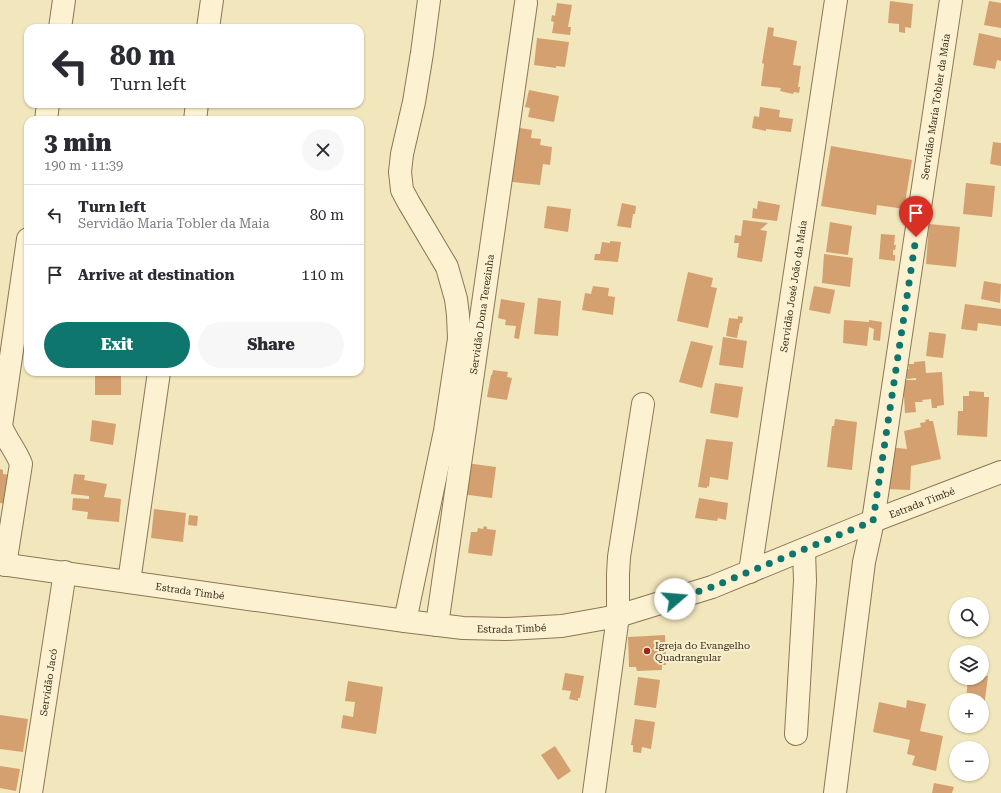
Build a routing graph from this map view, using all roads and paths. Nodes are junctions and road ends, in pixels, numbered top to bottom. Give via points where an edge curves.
1 (64, 0) edge
2 (212, 0) edge
3 (429, 0) edge
4 (836, 0) edge
5 (951, 0) edge
6 (526, 3) dead end
7 (61, 24) edge
8 (209, 24) edge
9 (24, 267) edge
10 (158, 376) edge
11 (643, 404) dead end
12 (1001, 472) edge
13 (873, 521) junction
14 (804, 550) junction
15 (3, 564) edge
16 (65, 572) junction
17 (750, 572) junction
18 (129, 582) junction
19 (618, 616) junction
20 (405, 621) junction
21 (436, 625) junction
22 (796, 734) dead end
23 (31, 793) edge
24 (594, 793) edge
25 (835, 793) edge

1 - 7 street
2 - 8 street
3 - 20 street via 414,102 400,172 402,190 447,267 456,299 459,339 445,431
4 - 17 street, Servidão José João da Maia
5 - 13 street, Servidão Maria Tobler da Maia
6 - 21 street, Servidão Dona Terezinha
9 - 15 street via 1,426 21,464
10 - 18 street
11 - 19 street via 619,557
12 - 13 street, Estrada Timbé
13 - 14 street, Estrada Timbé
13 - 25 street, Servidão Maria Tobler da Maia via 864,562
14 - 17 street, Estrada Timbé
14 - 22 street via 805,581
15 - 16 street, Estrada Timbé
16 - 18 street, Estrada Timbé
16 - 23 street, Servidão Jacó
17 - 19 street, Estrada Timbé via 712,587
18 - 20 street, Estrada Timbé
19 - 21 street, Estrada Timbé via 562,626 506,629
19 - 24 street
20 - 21 street, Estrada Timbé

